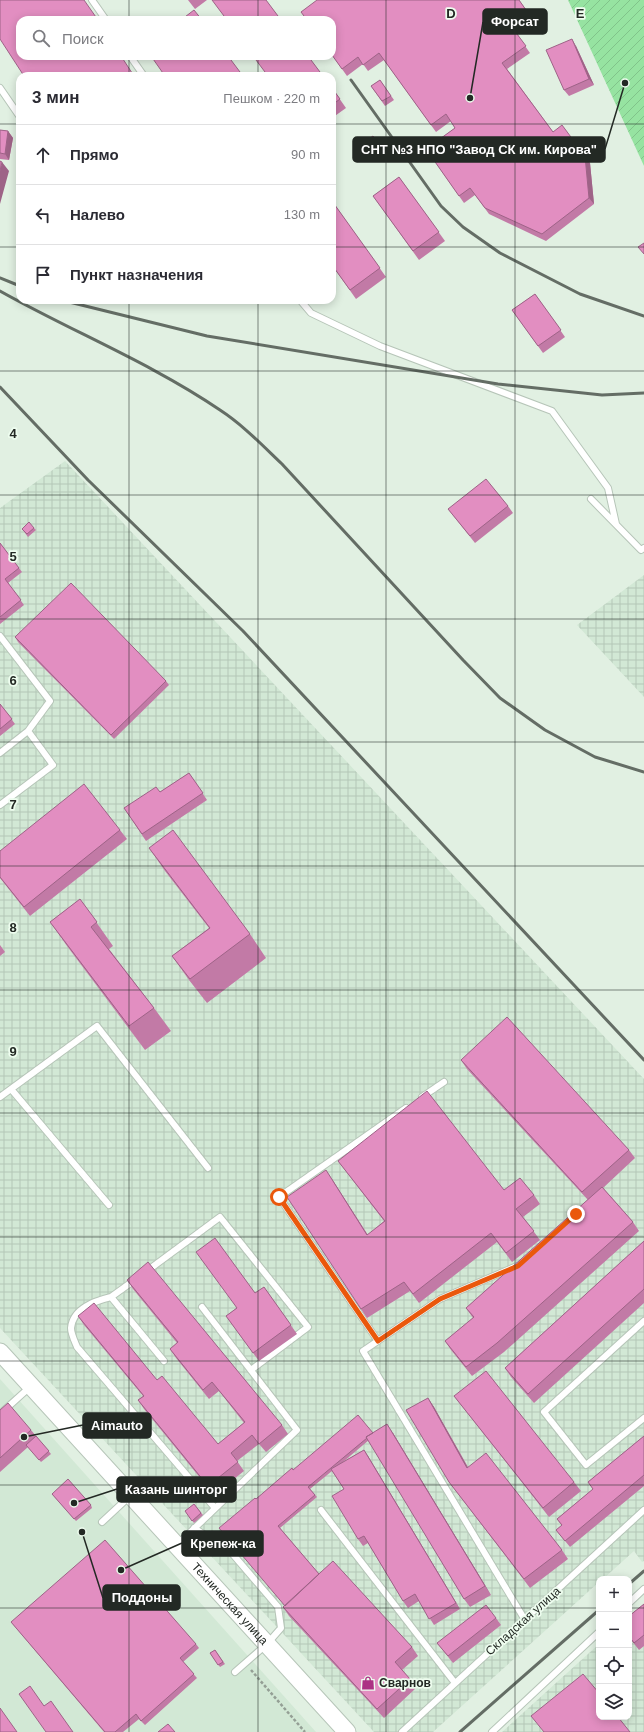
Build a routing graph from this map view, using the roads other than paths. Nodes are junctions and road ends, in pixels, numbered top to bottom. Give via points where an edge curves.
1 (92, 0) edge
2 (103, 16) edge
3 (133, 60) edge
4 (141, 72) edge
5 (0, 88) edge
6 (16, 111) edge
7 (303, 304) edge
8 (591, 499) dead end
9 (616, 524) junction
10 (644, 548) edge
11 (0, 636) edge
12 (28, 731) junction
13 (0, 753) edge
14 (0, 805) edge
15 (444, 1082) dead end
16 (11, 1089) junction
17 (0, 1097) edge
18 (418, 1099) edge
19 (412, 1104) edge
20 (208, 1168) dead end
21 (110, 1205) dead end
22 (523, 1261) edge
23 (111, 1298) junction
24 (202, 1307) dead end
25 (644, 1320) edge
26 (378, 1341) junction
27 (0, 1352) edge
28 (164, 1361) dead end
29 (251, 1370) junction
30 (31, 1386) junction
31 (0, 1414) edge
32 (644, 1418) edge
33 (130, 1496) junction
34 (215, 1508) junction
35 (321, 1510) dead end
36 (644, 1510) edge
37 (102, 1522) dead end
38 (194, 1528) junction
39 (176, 1545) junction
40 (644, 1589) edge
41 (632, 1601) edge
42 (525, 1620) junction
43 (596, 1635) edge
44 (266, 1644) junction
45 (235, 1672) dead end
46 (455, 1683) junction
47 (347, 1732) edge
48 (402, 1732) edge
49 (492, 1732) edge

1 - 2 lane
3 - 4 lane
5 - 6 lane
7 - 9 lane via 311,313 380,346 552,411 608,488
8 - 9 lane
9 - 10 lane via 641,550
11 - 12 lane via 50,701
12 - 13 lane
12 - 14 lane via 53,765
15 - 18 lane
16 - 17 lane
16 - 20 lane via 97,1026
16 - 21 lane
19 - 26 lane via 279,1197
22 - 26 lane via 518,1266 440,1299
23 - 28 lane
23 - 29 lane via 220,1217 308,1327
23 - 34 lane via 94,1301 75,1315 71,1329 77,1347
24 - 29 lane
25 - 32 lane via 544,1412 586,1465
26 - 42 lane via 363,1351
27 - 30 main road, Техническая улица
29 - 34 lane via 297,1430
30 - 31 lane
30 - 33 main road, Техническая улица
33 - 37 lane
33 - 39 main road, Техническая улица
34 - 38 lane
35 - 46 lane
36 - 42 lane, Складская улица
38 - 39 lane
38 - 44 lane via 230,1551 278,1607 281,1628
39 - 44 main road, Техническая улица
40 - 41 lane
42 - 46 lane, Складская улица
43 - 49 lane
44 - 45 lane
44 - 47 main road, Техническая улица
46 - 48 lane, Складская улица

